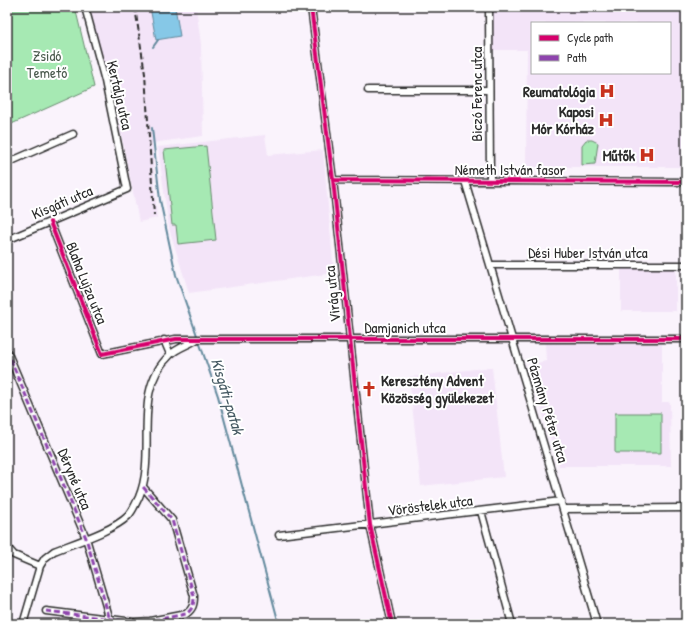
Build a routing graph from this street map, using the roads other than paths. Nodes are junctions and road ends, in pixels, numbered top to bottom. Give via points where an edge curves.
1 (85, 7) edge
2 (311, 7) edge
3 (489, 7) edge
4 (368, 90) dead end
5 (489, 90) junction
6 (73, 134) dead end
7 (7, 163) edge
8 (333, 180) junction
9 (465, 181) junction
10 (490, 181) junction
11 (686, 182) edge
12 (127, 189) joint
13 (50, 222) junction
14 (7, 240) edge
15 (491, 265) junction
16 (686, 265) edge
17 (513, 338) junction
18 (349, 339) junction
19 (686, 339) edge
20 (164, 340) junction
21 (199, 340) junction
22 (7, 351) edge
23 (102, 354) joint
24 (170, 354) junction
25 (143, 486) junction
26 (561, 501) junction
27 (686, 508) edge
28 (563, 509) junction
29 (481, 511) junction
30 (370, 525) junction
31 (279, 535) dead end
32 (86, 538) junction
33 (7, 547) edge
34 (40, 566) junction
35 (46, 611) dead end
36 (110, 620) junction
37 (23, 624) edge
38 (392, 624) edge
39 (512, 624) edge
40 (597, 624) edge

1 - 12 street, Kertalja utca via 105,81
2 - 8 street, Virág utca
3 - 5 street, Biczó Ferenc utca
4 - 5 street
5 - 10 street, Biczó Ferenc utca
6 - 7 street
8 - 9 street, Németh István fasor
8 - 18 street, Virág utca
9 - 10 street, Németh István fasor
9 - 15 street, Pázmány Péter utca
10 - 11 street, Németh István fasor
12 - 13 street, Kisgáti utca
13 - 14 street, Kisgáti utca
13 - 23 street, Blaha Lujza utca
15 - 16 street, Dési Huber István utca
15 - 17 street, Pázmány Péter utca
17 - 18 street, Damjanich utca
17 - 19 street, Damjanich utca
17 - 26 street, Pázmány Péter utca
18 - 21 street, Damjanich utca
18 - 30 street, Virág utca
20 - 21 street, Damjanich utca
20 - 23 street, Damjanich utca
20 - 24 street
21 - 24 street
22 - 32 street, Déryné utca
24 - 25 street via 156,371 149,392 147,466
25 - 32 street via 129,515 117,524
25 - 36 street via 172,520 194,596 194,604 186,614 150,621
26 - 28 street, Pázmány Péter utca
26 - 29 street, Vöröstelek utca
27 - 28 street
28 - 40 street, Pázmány Péter utca
29 - 30 street, Vöröstelek utca
29 - 39 street
30 - 31 street, Vöröstelek utca
30 - 38 street, Virág utca
32 - 34 street via 54,551
32 - 36 street, Déryné utca
33 - 34 street via 14,555
34 - 37 street
35 - 36 street

